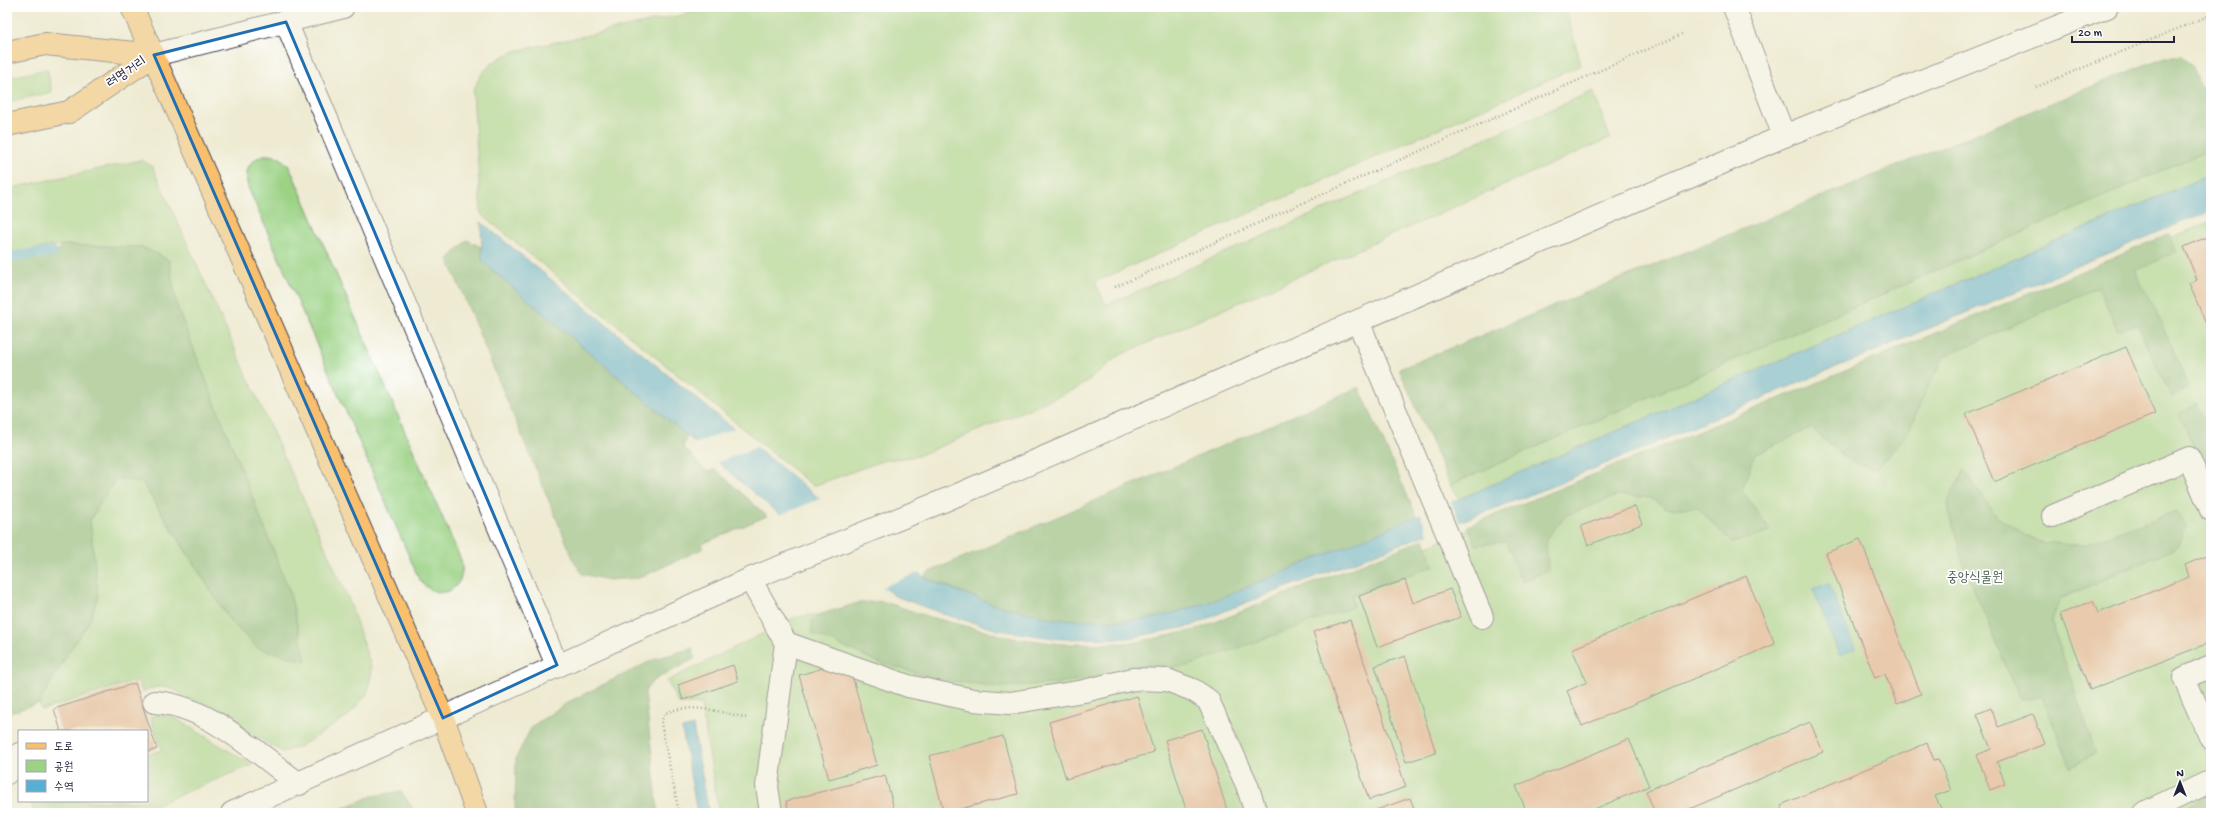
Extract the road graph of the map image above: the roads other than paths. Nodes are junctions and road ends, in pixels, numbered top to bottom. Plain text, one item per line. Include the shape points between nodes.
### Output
1 (132, 7) edge
2 (343, 7) edge
3 (1734, 7) edge
4 (2107, 7) edge
5 (286, 22) junction
6 (7, 52) edge
7 (154, 55) junction
8 (7, 125) edge
9 (1784, 136) junction
10 (1358, 321) junction
11 (2211, 510) edge
12 (2053, 516) dead end
13 (753, 578) junction
14 (1482, 617) dead end
15 (786, 643) junction
16 (557, 665) junction
17 (2211, 666) edge
18 (154, 702) dead end
19 (443, 718) junction
20 (2211, 739) edge
21 (18, 755) edge
22 (7, 773) edge
23 (2211, 781) edge
24 (299, 784) junction
25 (232, 813) edge
26 (477, 813) edge
27 (771, 813) edge
28 (1256, 813) edge
29 (2144, 813) edge

1 - 7 main road
2 - 5 street
3 - 9 street
4 - 9 street
5 - 7 street
5 - 16 street
6 - 7 main road, 려명거리 via 45,44
7 - 8 main road, 려명거리 via 69,112
7 - 19 main road
9 - 10 street
10 - 13 street via 948,499
10 - 14 street
11 - 12 street via 2189,458
13 - 15 street
13 - 16 street
15 - 27 street via 767,786
15 - 28 street via 908,686 973,700 1010,703 1084,691 1133,679 1167,680 1193,690 1208,700 1247,784
16 - 19 street
17 - 20 street via 2184,678
18 - 24 street via 184,707 215,722
19 - 24 street
19 - 26 main road
21 - 22 street via 9,763
23 - 29 street
24 - 25 street

